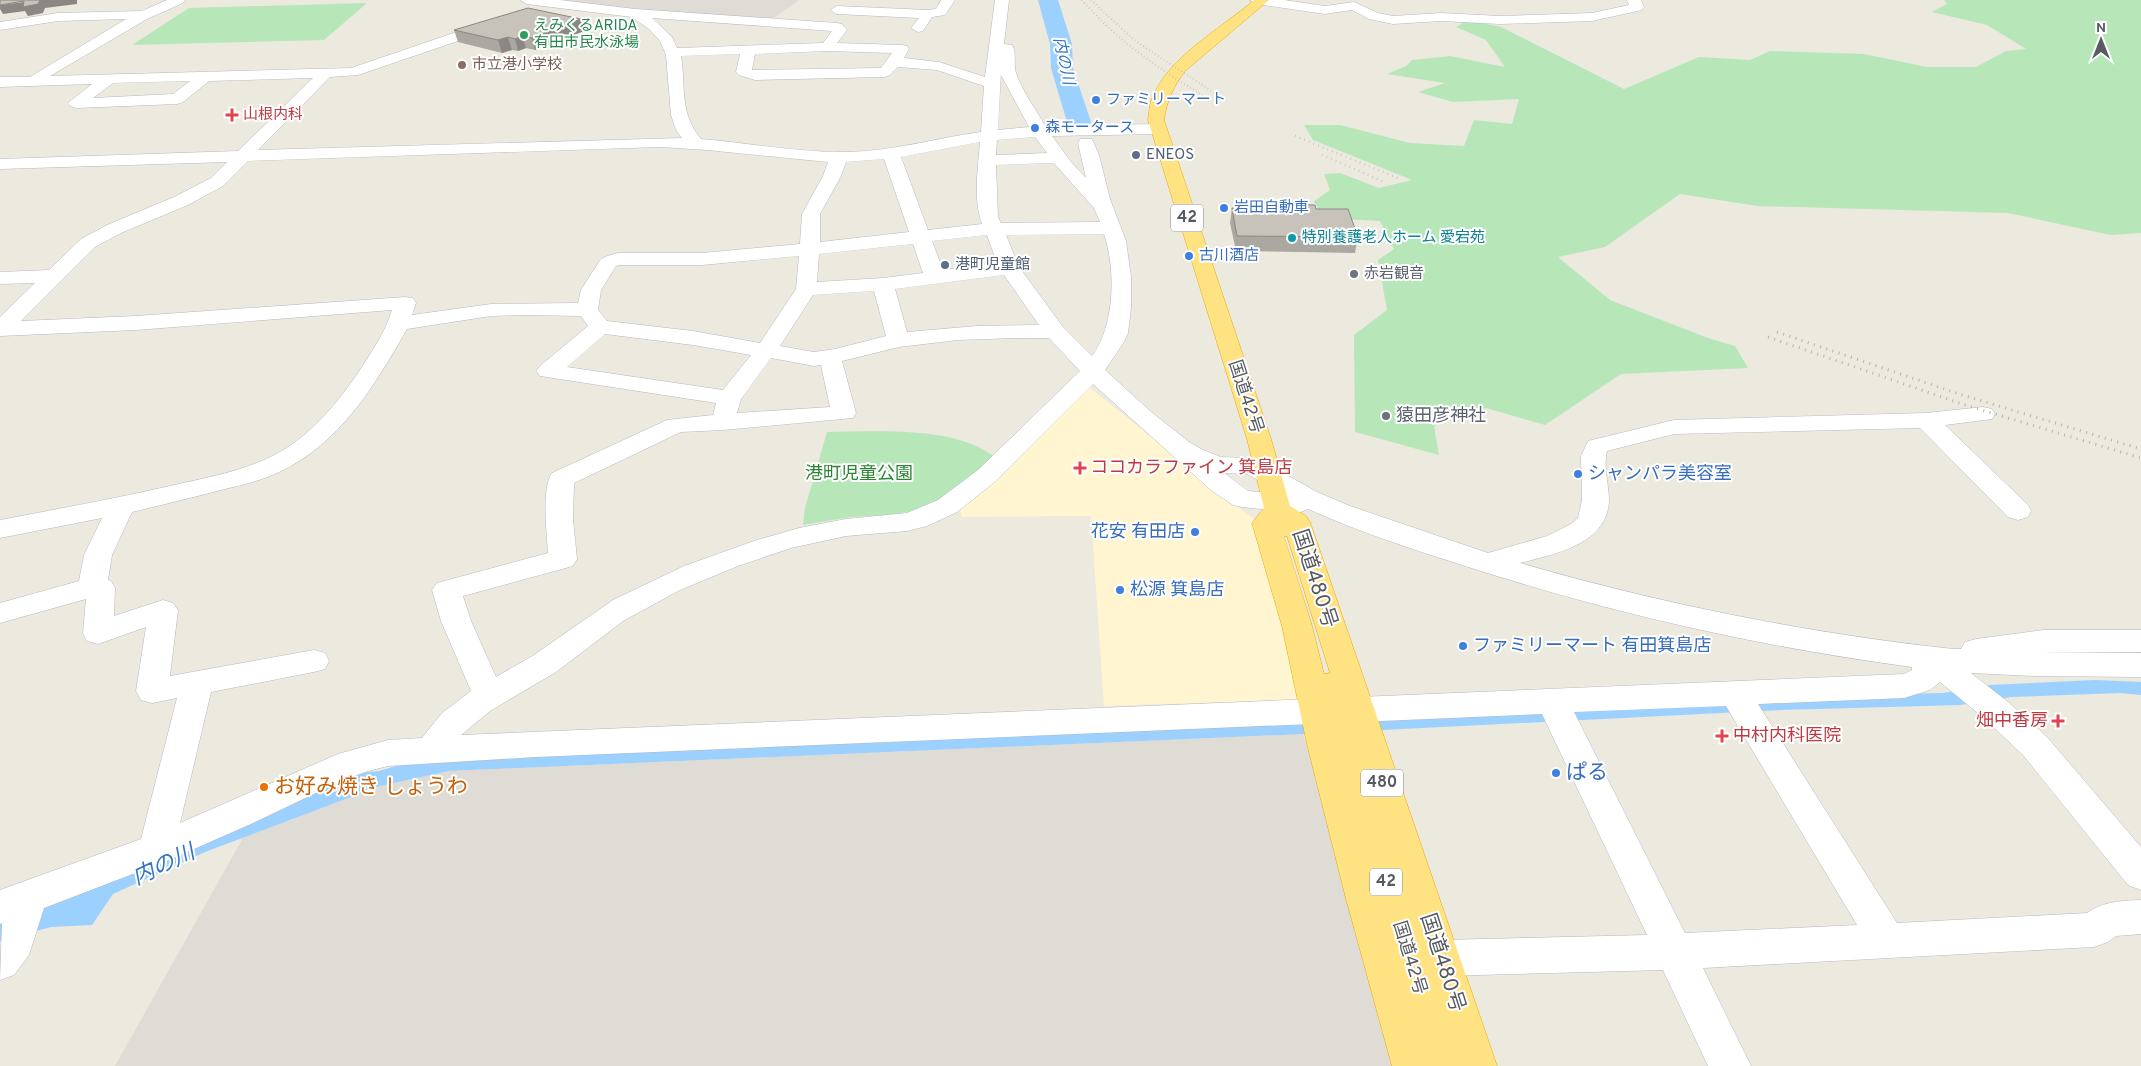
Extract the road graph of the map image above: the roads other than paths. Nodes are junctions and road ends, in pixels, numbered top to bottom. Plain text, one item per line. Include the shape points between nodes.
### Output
1 (178, 0) edge
2 (847, 0) edge
3 (948, 0) edge
4 (1002, 0) edge
5 (1260, 0) edge
6 (1374, 0) edge
7 (1634, 0) edge
8 (1354, 6) junction
9 (525, 7) edge
10 (837, 10) junction
11 (635, 12) junction
12 (928, 14) junction
13 (144, 15) junction
14 (507, 20) edge
15 (998, 23) junction
16 (803, 24) junction
17 (0, 26) edge
18 (827, 47) junction
19 (748, 50) junction
20 (674, 52) junction
21 (898, 55) junction
22 (322, 72) junction
23 (207, 75) junction
24 (110, 78) junction
25 (28, 81) junction
26 (0, 82) edge
27 (994, 83) junction
28 (0, 95) edge
29 (1158, 129) junction
30 (1042, 135) junction
31 (989, 136) junction
32 (695, 143) junction
33 (1086, 143) junction
34 (1122, 146) dead end
35 (892, 153) junction
36 (243, 156) junction
37 (839, 157) junction
38 (1059, 158) junction
39 (987, 160) junction
40 (0, 164) edge
41 (1107, 217) junction
42 (993, 229) junction
43 (921, 236) junction
44 (810, 249) junction
45 (1009, 268) junction
46 (54, 276) junction
47 (935, 277) junction
48 (0, 278) edge
49 (883, 284) junction
50 (806, 289) junction
51 (593, 318) junction
52 (399, 324) junction
53 (0, 329) edge
54 (1055, 332) junction
55 (898, 340) junction
56 (766, 350) junction
57 (828, 358) junction
58 (1092, 370) junction
59 (726, 410) junction
60 (1982, 414) dead end
61 (1926, 420) junction
62 (1273, 495) junction
63 (121, 506) junction
64 (2018, 511) dead end
65 (0, 529) edge
66 (1488, 563) junction
67 (94, 587) junction
68 (0, 613) edge
69 (2141, 641) edge
70 (1928, 658) junction
71 (314, 661) dead end
72 (2141, 665) edge
73 (197, 682) junction
74 (1735, 694) junction
75 (489, 695) junction
76 (1553, 702) junction
77 (1336, 710) junction
78 (432, 749) junction
79 (156, 849) junction
80 (2141, 874) edge
81 (17, 904) edge
82 (2141, 917) edge
83 (1888, 940) junction
84 (7, 949) edge
85 (1674, 952) junction
86 (1441, 958) junction
87 (1431, 1062) edge
88 (1476, 1066) edge
89 (1730, 1066) edge

1 - 13 street
2 - 10 street
3 - 12 street via 940,12
4 - 15 street
5 - 8 street via 1325,10
5 - 29 highway, 国道42号 / 42 via 1167,82 1156,110
6 - 8 street
7 - 8 street via 1637,7 1604,16 1508,20 1469,16 1385,19
9 - 11 street via 554,3
10 - 12 street
10 - 16 street via 826,20
11 - 16 street
11 - 20 street via 662,33
12 - 21 street
13 - 17 street via 58,17
13 - 25 street via 79,55
14 - 22 street via 353,72
15 - 27 street
15 - 30 street via 1008,34 1006,65 1009,75
16 - 18 street via 839,28
18 - 19 street
18 - 21 street
19 - 20 street
19 - 21 street via 744,72 755,75 885,72
20 - 32 street via 679,121
21 - 27 street
22 - 23 street
22 - 36 street via 323,76
23 - 24 street
23 - 24 street via 177,99 76,102
24 - 25 street
25 - 26 street
25 - 28 street
27 - 31 street
29 - 30 street
29 - 62 highway, 国道42号 / 42 via 1157,147 1212,292 1259,439
30 - 31 street
30 - 33 street
30 - 38 street
31 - 35 street
31 - 39 street
32 - 36 street
32 - 37 street
33 - 34 street
33 - 41 street
35 - 37 street
35 - 43 street
36 - 40 street
36 - 46 street via 210,188 98,237
37 - 44 street via 811,214
38 - 39 street
38 - 41 street
39 - 42 street via 987,204
41 - 42 street
41 - 58 street via 1116,240 1121,268 1120,317 1113,342
42 - 43 street
42 - 45 street
43 - 44 street
43 - 47 street
44 - 50 street
44 - 51 street via 702,259 618,259 609,262 591,290
45 - 47 street
45 - 54 street
46 - 48 street
46 - 53 street
47 - 49 street
49 - 50 street
49 - 55 street
50 - 56 street
51 - 52 street via 525,309 491,310
51 - 56 street
51 - 59 street via 548,370
52 - 53 street via 405,303 136,323
52 - 63 street via 345,408 305,446 252,475
54 - 55 street via 1003,331
54 - 58 street
55 - 57 street
56 - 57 street via 814,359
56 - 59 street
57 - 59 street via 844,413
58 - 62 street via 1236,496 1250,500
58 - 75 street via 984,478 942,510 908,522 844,527 806,534 693,574 619,610 538,668
59 - 75 street via 676,425 561,479 559,519 563,559 447,590 456,621
60 - 61 street
61 - 64 street
61 - 66 street via 1681,427 1606,442 1597,446 1592,456 1596,500 1588,525 1558,542
62 - 66 street via 1334,510
62 - 77 highway, 国道480号 / 480 via 1266,523 1297,626
63 - 65 street
63 - 67 street via 98,555
66 - 70 street via 1680,614 1804,640
67 - 68 street
67 - 73 street via 101,588 98,633 163,610 152,691
69 - 70 street via 2044,641
70 - 72 street via 2018,664
70 - 74 street via 1928,675 1919,682 1904,686
70 - 80 street via 1988,701 2035,746
71 - 73 street
73 - 79 street
74 - 76 street
74 - 83 street
75 - 78 street via 450,724
76 - 77 street
76 - 85 street
77 - 78 street
77 - 86 highway, 国道480号 / 480
77 - 87 highway, 国道42号 / 42
78 - 79 street via 388,753 346,764
79 - 81 street
81 - 84 street
82 - 83 street via 2109,919 2094,930
83 - 85 street
85 - 86 street
85 - 89 street
86 - 88 highway, 国道480号 / 480

